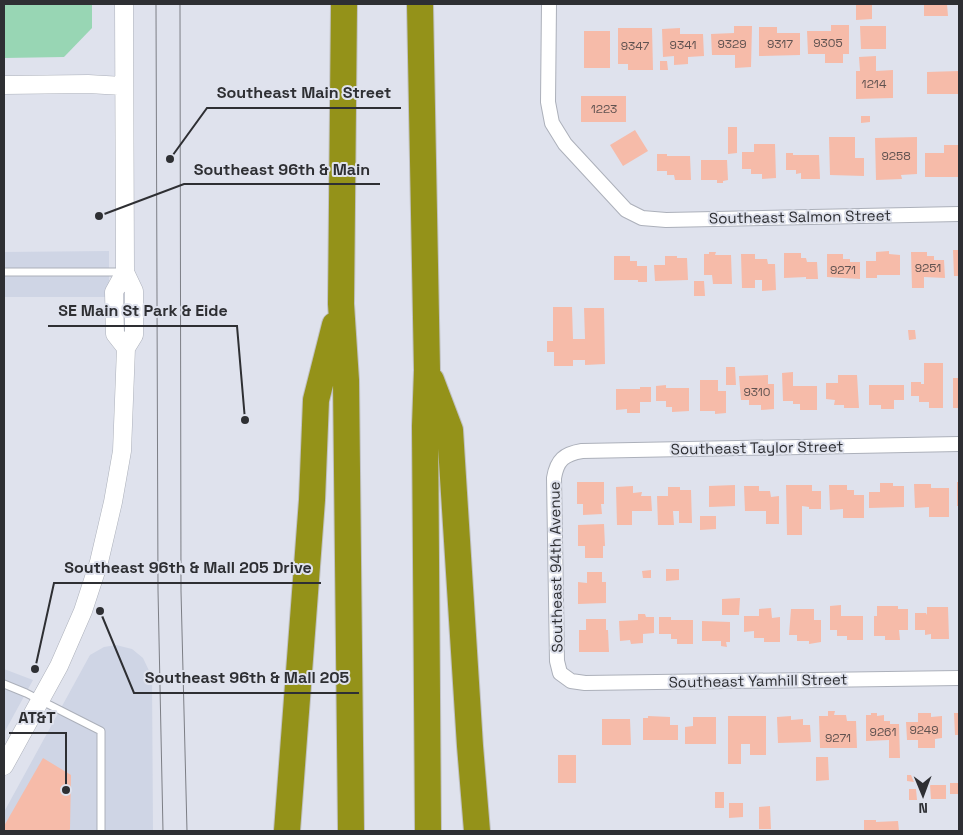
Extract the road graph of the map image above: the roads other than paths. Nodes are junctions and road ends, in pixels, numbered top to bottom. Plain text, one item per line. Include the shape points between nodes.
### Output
1 (124, 4) edge
2 (344, 4) edge
3 (420, 4) edge
4 (549, 4) edge
5 (4, 85) edge
6 (123, 86) junction
7 (959, 214) edge
8 (4, 272) edge
9 (125, 272) junction
10 (341, 304) junction
11 (427, 370) junction
12 (959, 444) edge
13 (559, 462) joint
14 (560, 673) joint
15 (959, 678) edge
16 (4, 684) edge
17 (41, 701) junction
18 (4, 766) edge
19 (101, 831) edge
20 (287, 831) edge
21 (351, 831) edge
22 (428, 831) edge
23 (477, 831) edge

1 - 6 street
2 - 10 highway
3 - 11 highway
4 - 7 street, Southeast Salmon Street via 548,102 552,123 565,144 626,210 642,218 666,220
5 - 6 street
6 - 9 street
8 - 9 lane
9 - 17 street via 114,292 115,334 126,348 122,451 113,502 99,562 83,610
10 - 20 highway via 316,400 312,500
10 - 21 highway via 346,380
11 - 22 highway
11 - 23 highway via 450,430
12 - 13 street, Southeast Taylor Street via 582,451 568,454
13 - 14 street, Southeast 94th Avenue via 554,478 557,661
14 - 15 street, Southeast Yamhill Street via 571,681 585,683
16 - 17 lane
17 - 18 street
17 - 19 lane via 101,731

